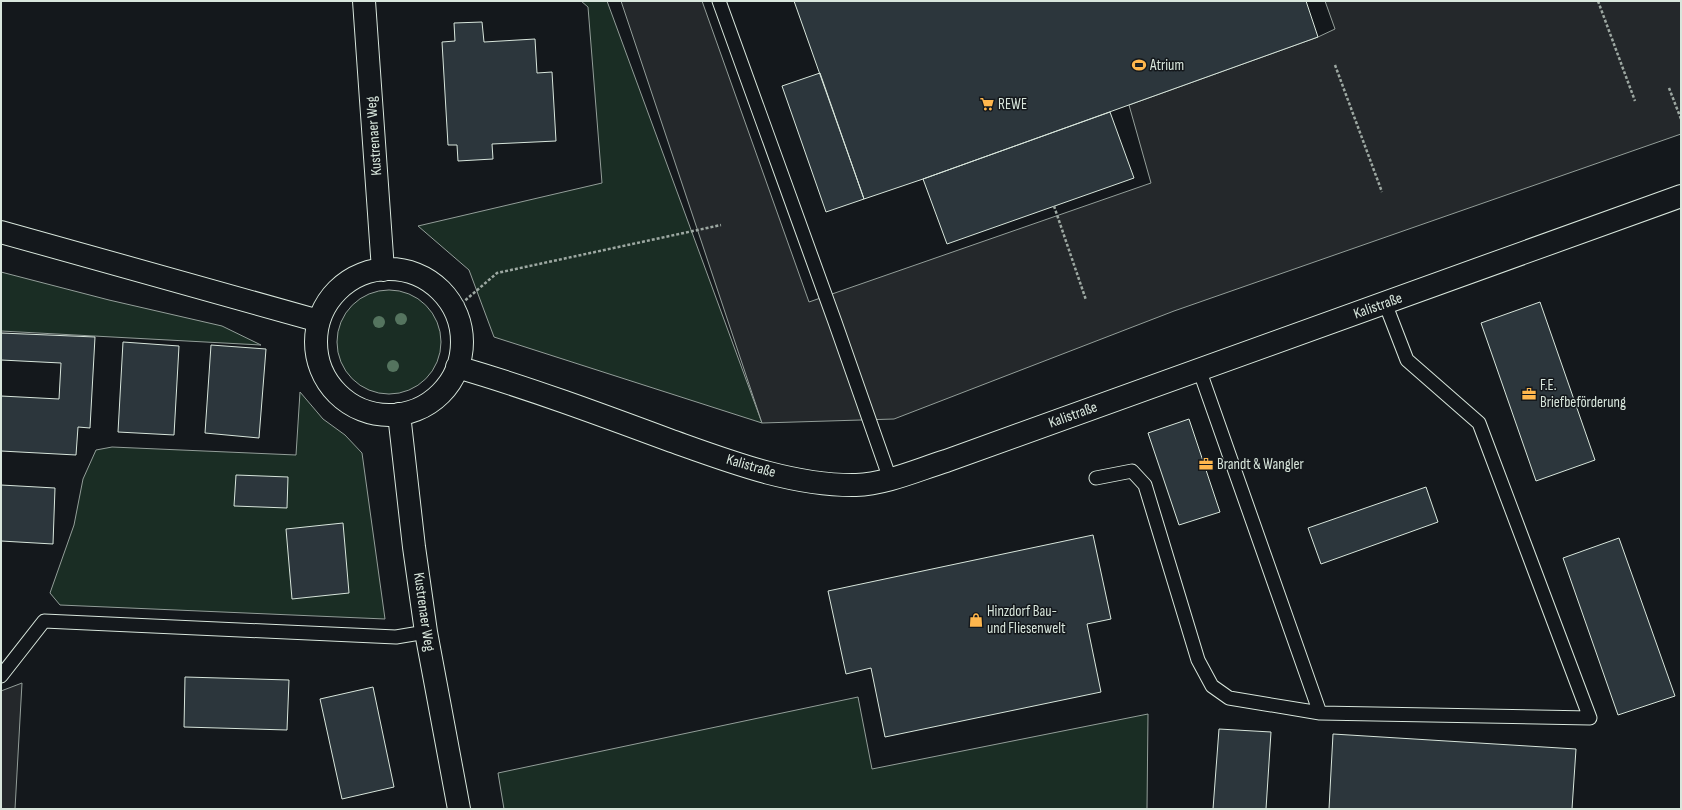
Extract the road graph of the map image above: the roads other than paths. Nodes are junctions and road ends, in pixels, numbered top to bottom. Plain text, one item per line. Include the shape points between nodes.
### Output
1 (364, 1) edge
2 (719, 1) edge
3 (1681, 196) edge
4 (1, 232) edge
5 (383, 270) junction
6 (1385, 303) junction
7 (319, 321) junction
8 (457, 367) junction
9 (1199, 369) junction
10 (399, 414) junction
11 (1096, 478) dead end
12 (890, 480) junction
13 (426, 632) junction
14 (1, 676) edge
15 (1320, 713) junction
16 (459, 809) edge

1 - 5 street, Kustrenaer Weg
2 - 12 lane via 836,322
3 - 6 street, Kalistraße
4 - 7 street
5 - 7 street via 366,273 336,291
5 - 8 street via 419,276 430,282 448,300 461,332
6 - 9 street, Kalistraße
6 - 15 lane via 1407,360 1479,424 1590,718
7 - 10 street via 316,333 317,358 326,380 334,390 352,406 363,411
8 - 10 street via 446,387 430,402 421,408
8 - 12 street, Kalistraße via 764,471 825,483 856,485
9 - 12 street, Kalistraße
9 - 15 lane
10 - 13 street, Kustrenaer Weg
11 - 15 lane via 1132,471 1145,485 1198,660 1212,686 1229,698
13 - 14 lane via 396,637 44,621
13 - 16 street, Kustrenaer Weg

